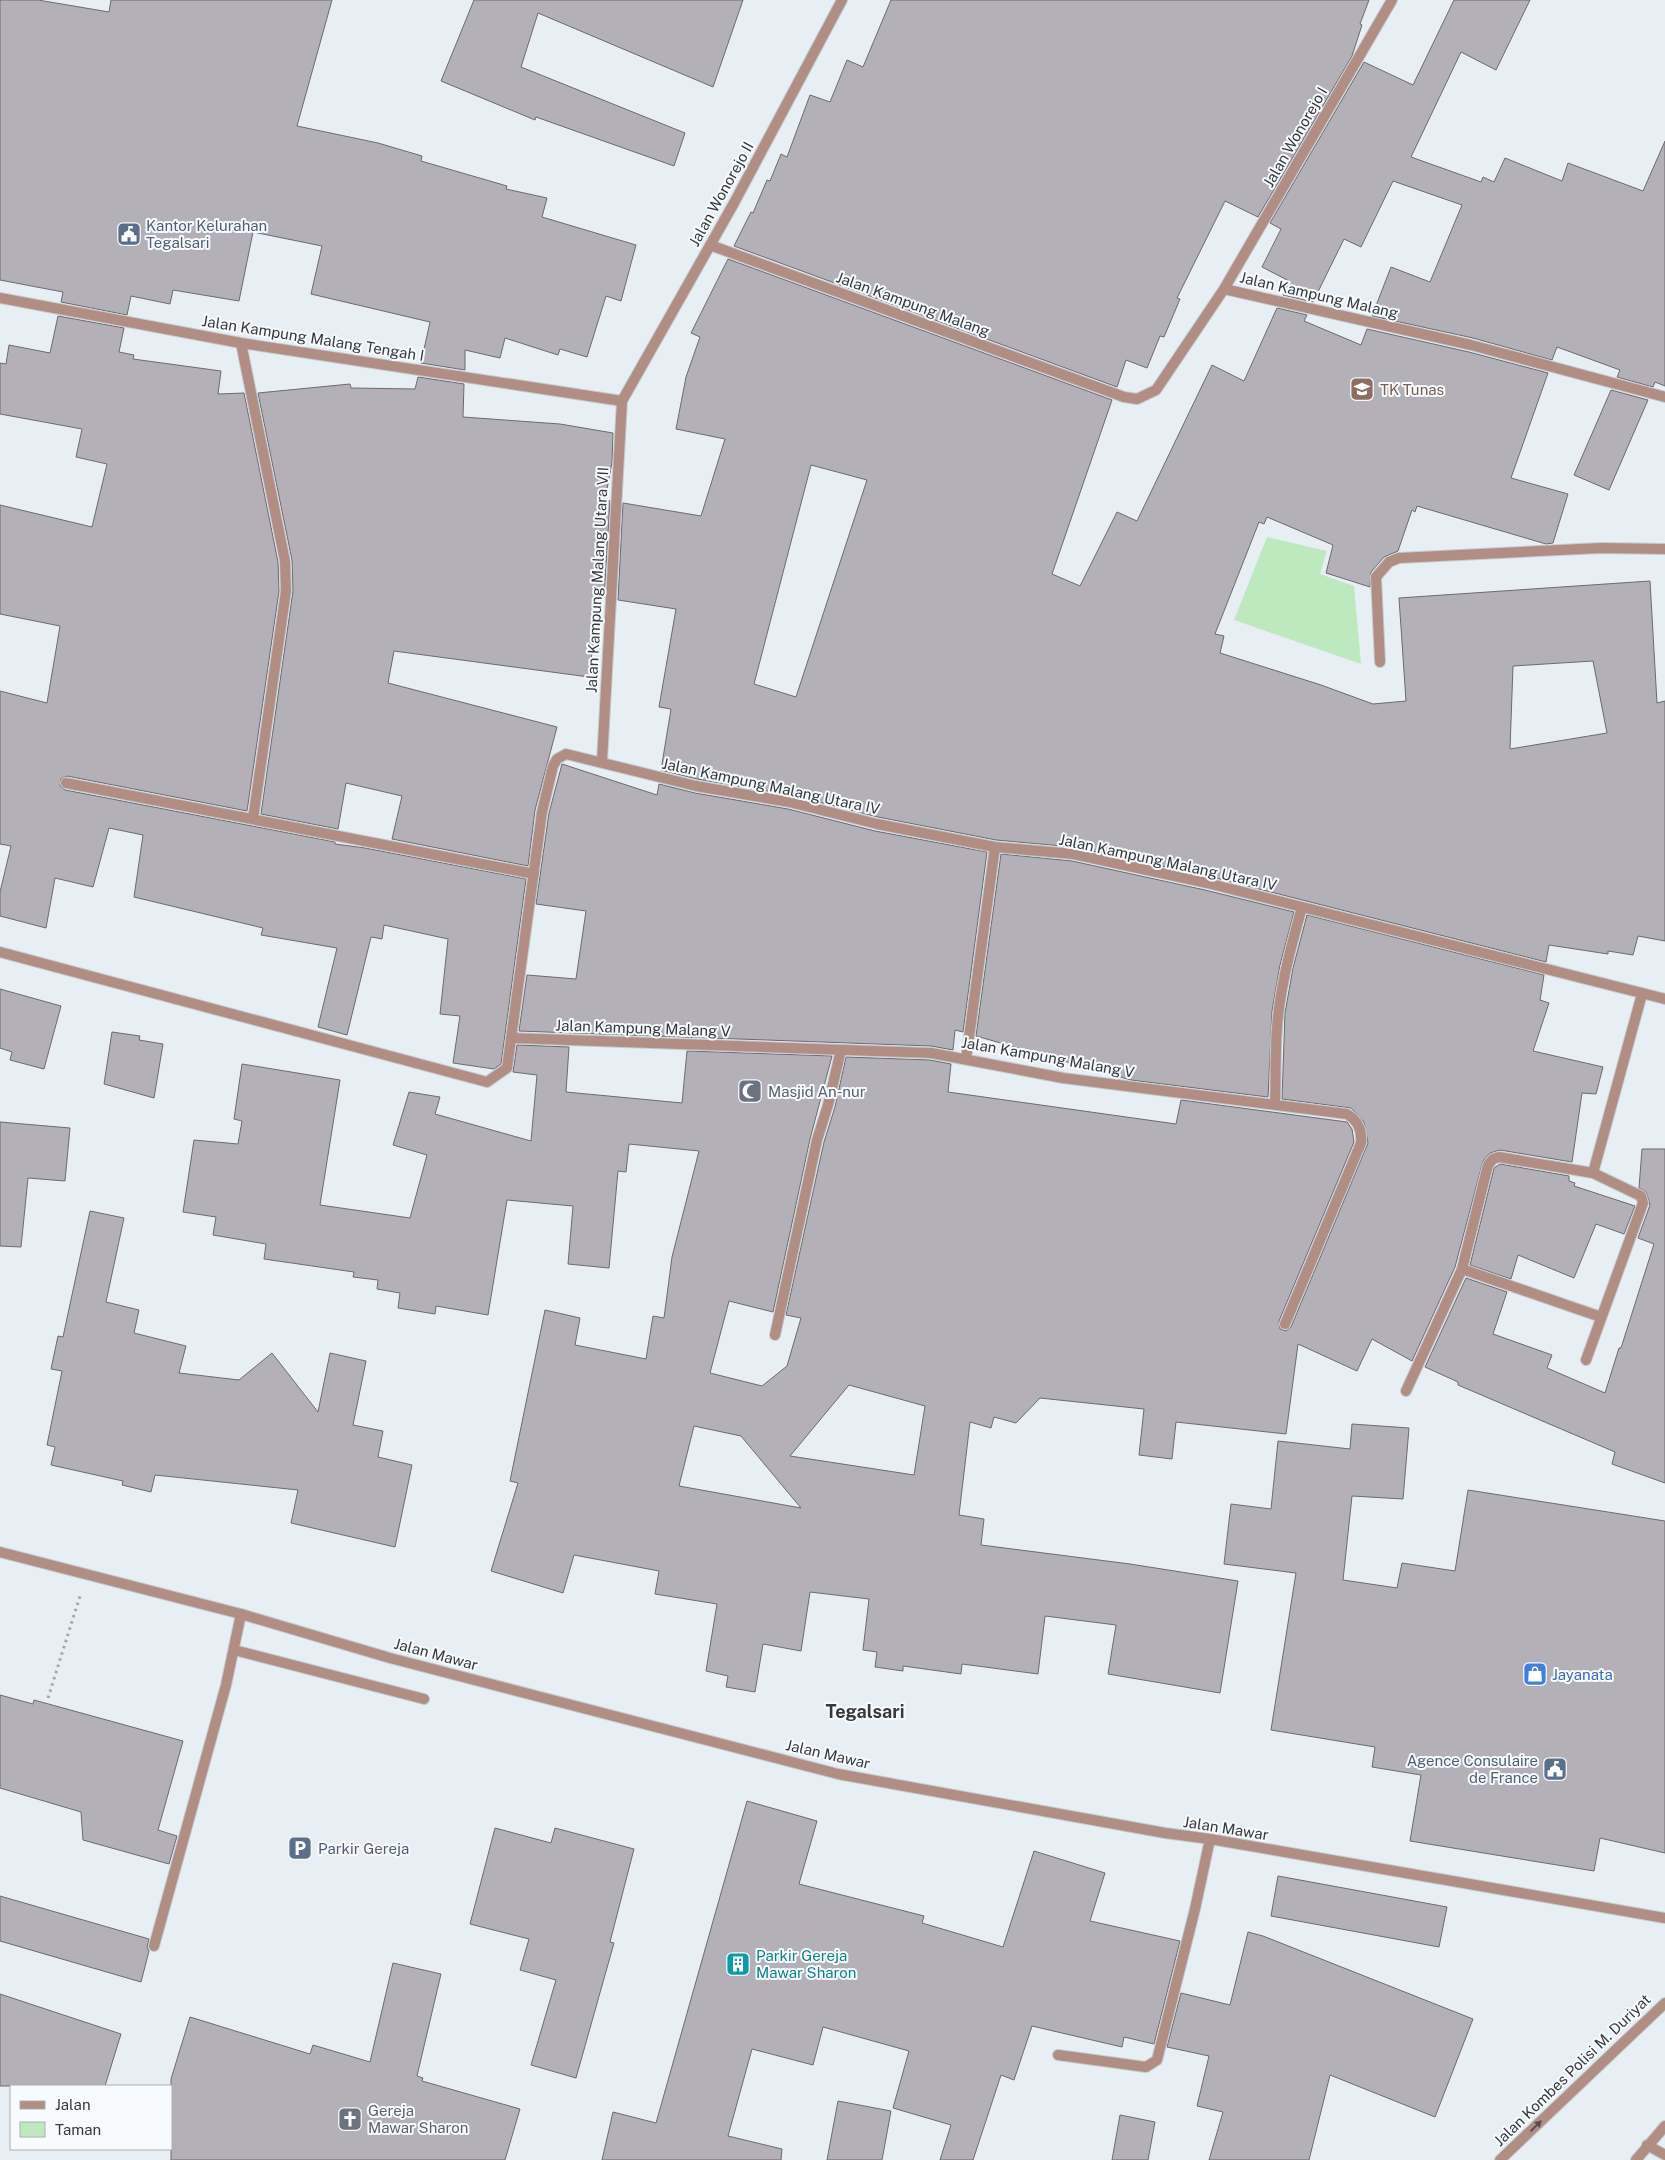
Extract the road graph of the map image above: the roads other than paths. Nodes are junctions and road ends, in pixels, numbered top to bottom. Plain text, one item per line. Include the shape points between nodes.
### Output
1 (842, 0) edge
2 (1392, 0) edge
3 (710, 245) junction
4 (1224, 289) junction
5 (0, 298) edge
6 (241, 343) junction
7 (1665, 398) edge
8 (622, 401) junction
9 (1665, 549) edge
10 (1380, 662) dead end
11 (602, 761) junction
12 (66, 783) dead end
13 (253, 819) junction
14 (995, 847) junction
15 (534, 874) junction
16 (1302, 907) junction
17 (0, 952) edge
18 (1642, 994) junction
19 (1665, 999) edge
20 (512, 1038) junction
21 (841, 1050) junction
22 (966, 1058) junction
23 (1275, 1105) junction
24 (1593, 1173) junction
25 (1462, 1269) junction
26 (1601, 1317) junction
27 (1285, 1324) dead end
28 (775, 1335) dead end
29 (1586, 1360) dead end
30 (1406, 1391) dead end
31 (0, 1552) edge
32 (241, 1614) junction
33 (234, 1650) junction
34 (424, 1698) dead end
35 (1210, 1840) junction
36 (1665, 1918) edge
37 (154, 1946) dead end
38 (1665, 2003) edge
39 (1058, 2056) dead end
40 (1665, 2126) edge
41 (1647, 2146) junction
42 (1665, 2155) edge
43 (1500, 2160) edge
44 (1636, 2160) edge

1 - 3 street, Jalan Wonorejo II
2 - 4 street, Jalan Wonorejo I
3 - 4 street, Jalan Kampung Malang via 1124,397 1137,399 1156,390
3 - 8 street, Jalan Wonorejo II
4 - 7 street, Jalan Kampung Malang via 1472,345
5 - 6 street, Jalan Kampung Malang Tengah I
6 - 8 street, Jalan Kampung Malang Tengah I
6 - 13 street via 285,561 286,591
8 - 11 street, Jalan Kampung Malang Utara VII
9 - 10 street via 1601,548 1399,558 1389,562 1376,576
11 - 14 street, Jalan Kampung Malang Utara IV via 696,786 789,802
11 - 15 street, Jalan Kampung Malang Utara IV via 566,754 557,759 542,812
12 - 13 street
13 - 15 street
14 - 16 street, Jalan Kampung Malang Utara IV via 1073,854
14 - 22 street
15 - 20 street, Jalan Kampung Malang Utara IV
16 - 18 street, Jalan Kampung Malang Utara IV
16 - 23 street via 1286,965 1277,1028
17 - 20 street, Jalan Kampung Malang Utara IV via 487,1082 506,1068
18 - 19 street, Jalan Kampung Malang Utara IV
18 - 24 street
20 - 21 street, Jalan Kampung Malang V
21 - 22 street, Jalan Kampung Malang V via 931,1053
21 - 28 street via 817,1140
22 - 23 street, Jalan Kampung Malang V via 1063,1078
23 - 27 street, Jalan Kampung Malang V via 1347,1114 1356,1120 1362,1133 1361,1143
24 - 25 street via 1499,1157 1493,1159 1488,1165
24 - 26 street via 1641,1196 1644,1203
25 - 26 street
25 - 30 street
26 - 29 street
31 - 32 street, Jalan Mawar
32 - 33 street
32 - 35 street, Jalan Mawar via 390,1658 838,1774
33 - 34 street
33 - 37 street
35 - 36 street, Jalan Mawar
35 - 39 street via 1157,2060 1146,2067
43 -> 38 street, Jalan Kombes Polisi M. Duriyat
40 - 41 street
41 - 42 street
41 - 44 street

